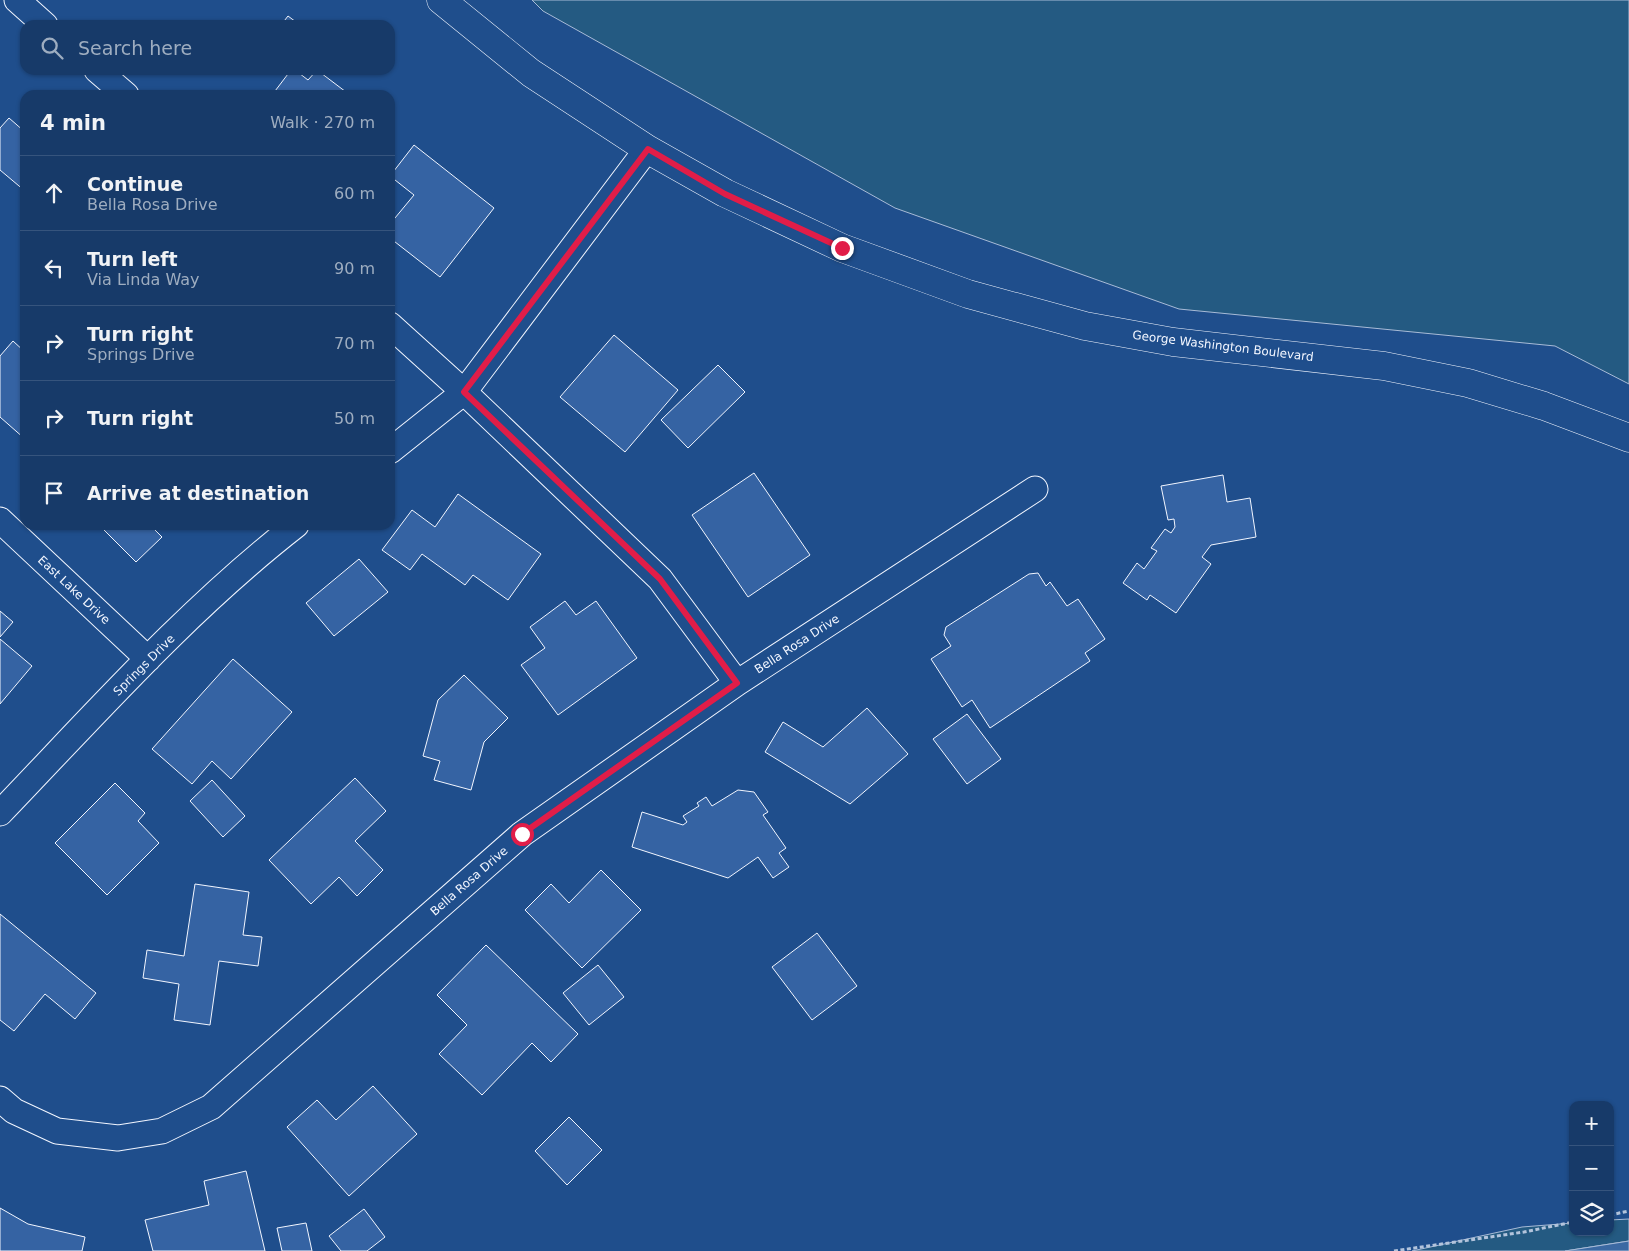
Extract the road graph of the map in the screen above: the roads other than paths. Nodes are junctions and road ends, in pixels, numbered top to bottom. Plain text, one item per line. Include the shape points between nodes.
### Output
1 (17, 0) edge
2 (441, 0) edge
3 (40, 20) edge
4 (103, 75) edge
5 (120, 90) edge
6 (648, 149) junction
7 (395, 330) edge
8 (464, 392) junction
9 (1629, 438) edge
10 (395, 447) edge
11 (1035, 489) dead end
12 (0, 520) edge
13 (290, 530) edge
14 (148, 659) junction
15 (737, 683) junction
16 (0, 813) edge
17 (0, 1100) edge

1 - 3 street
2 - 6 main road, George Washington Boulevard via 532,74
4 - 5 street
6 - 8 street
6 - 9 main road, George Washington Boulevard via 725,194 842,248 968,294 1095,328 1173,342 1384,366 1468,383 1544,406
7 - 8 street
8 - 10 street
8 - 15 street via 660,579
11 - 15 street, Bella Rosa Drive
12 - 14 street, East Lake Drive
13 - 14 street, Springs Drive via 261,552
14 - 16 street, Springs Drive
15 - 17 street, Bella Rosa Drive via 522,834 211,1107 162,1131 118,1138 57,1132 14,1111

